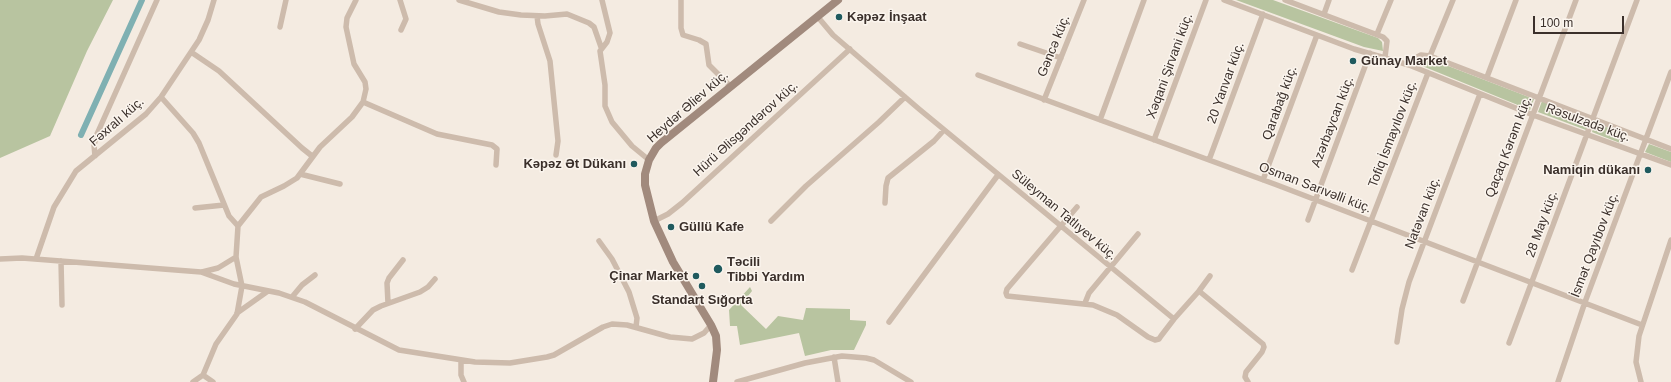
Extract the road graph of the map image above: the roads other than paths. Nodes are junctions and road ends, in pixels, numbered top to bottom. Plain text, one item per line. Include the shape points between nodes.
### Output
1 (157, 0) edge
2 (214, 0) edge
3 (286, 0) edge
4 (356, 0) edge
5 (400, 0) edge
6 (459, 0) edge
7 (602, 0) edge
8 (680, 0) edge
9 (1084, 0) edge
10 (1144, 0) edge
11 (1206, 0) edge
12 (1224, 0) edge
13 (1285, 0) edge
14 (1329, 0) edge
15 (1391, 0) edge
16 (1453, 0) edge
17 (1516, 0) edge
18 (1576, 0) edge
19 (1637, 0) edge
20 (835, 1) edge
21 (1263, 14) junction
22 (1324, 14) junction
23 (537, 16) junction
24 (817, 16) junction
25 (280, 27) dead end
26 (400, 30) dead end
27 (1377, 34) junction
28 (1317, 35) junction
29 (1020, 44) dead end
30 (601, 47) junction
31 (850, 49) junction
32 (191, 52) junction
33 (1370, 53) junction
34 (1430, 56) junction
35 (1385, 57) junction
36 (1061, 58) junction
37 (1409, 65) junction
38 (1671, 72) edge
39 (1428, 73) junction
40 (978, 75) dead end
41 (1486, 77) junction
42 (730, 86) junction
43 (1480, 94) junction
44 (161, 97) junction
45 (905, 97) junction
46 (1540, 98) junction
47 (1044, 100) junction
48 (363, 102) junction
49 (1533, 115) junction
50 (1593, 118) junction
51 (1100, 120) junction
52 (944, 130) junction
53 (1587, 134) junction
54 (1646, 139) junction
55 (1154, 140) junction
56 (1671, 149) edge
57 (1641, 154) junction
58 (95, 156) junction
59 (312, 156) junction
60 (556, 156) dead end
61 (649, 160) junction
62 (1209, 160) junction
63 (496, 165) dead end
64 (1671, 165) edge
65 (300, 174) junction
66 (998, 174) junction
67 (1263, 180) junction
68 (340, 184) dead end
69 (1316, 199) junction
70 (885, 203) dead end
71 (224, 205) junction
72 (1077, 207) dead end
73 (195, 208) dead end
74 (1308, 220) dead end
75 (1371, 220) junction
76 (654, 221) junction
77 (771, 221) dead end
78 (238, 226) junction
79 (1061, 226) junction
80 (1138, 234) dead end
81 (1423, 240) junction
82 (1671, 240) edge
83 (599, 241) dead end
84 (236, 257) junction
85 (0, 259) edge
86 (36, 259) junction
87 (403, 260) dead end
88 (61, 261) junction
89 (1478, 261) junction
90 (1110, 267) junction
91 (1352, 270) dead end
92 (201, 272) junction
93 (315, 275) dead end
94 (1210, 276) dead end
95 (435, 279) dead end
96 (1532, 282) junction
97 (242, 286) junction
98 (268, 290) junction
99 (1199, 291) junction
100 (292, 297) junction
101 (1463, 301) dead end
102 (1585, 302) junction
103 (388, 303) junction
104 (1085, 303) junction
105 (62, 305) dead end
106 (237, 314) junction
107 (1174, 319) junction
108 (889, 322) dead end
109 (711, 325) junction
110 (1642, 325) junction
111 (636, 328) junction
112 (355, 329) junction
113 (1396, 342) dead end
114 (1509, 343) dead end
115 (834, 357) junction
116 (461, 360) junction
117 (203, 375) junction
118 (193, 382) edge
119 (213, 382) edge
120 (464, 382) edge
121 (714, 382) edge
122 (737, 382) edge
123 (838, 382) edge
124 (910, 382) edge
125 (1248, 382) edge
126 (1558, 382) edge
127 (1641, 382) edge

1 - 58 street via 97,134
2 - 32 street, Fəxralı küç. via 208,20
3 - 25 street
4 - 48 street via 347,18 346,27 354,64 366,90
5 - 26 street via 406,19
6 - 23 street via 499,12
7 - 30 street via 610,33
8 - 42 street via 683,35 706,44 709,66
9 - 36 street, Gəncə küç.
10 - 51 street
11 - 55 street, Xəqani Şirvani küç.
12 - 21 street
13 - 22 street
14 - 22 street
15 - 27 street
16 - 34 street
17 - 41 street
18 - 46 street, Qaçaq Kərəm küç.
19 - 50 street, 28 May küç.
20 - 24 main road, Heydər Əliev küç.
21 - 28 street
21 - 62 street, 20 Yanvar küç.
22 - 27 street
23 - 30 street via 567,14 589,22 594,27
23 - 60 street via 550,61 558,141
24 - 31 street, Süleyman Tatlıyev küç.
24 - 42 main road, Heydər Əliev küç.
27 - 35 street via 1388,41
28 - 33 street
28 - 67 street, Qarabağ küç.
29 - 36 street
30 - 61 street via 605,106 608,114 632,146
31 - 45 street, Süleyman Tatlıyev küç.
31 - 76 street, Hürü Əlisgəndərov küç. via 682,203
32 - 44 street, Fəxralı küç.
32 - 59 street via 219,71
33 - 35 street
33 - 69 street, Azərbaycan küç.
34 - 37 street via 1420,55
34 - 41 street
35 - 37 street, Rəsulzadə küç.
36 - 47 street, Gəncə küç.
37 - 39 street, Rəsulzadə küç.
38 - 54 street, İsmət Qayıbov küç.
39 - 43 street, Rəsulzadə küç.
39 - 75 street, Tofiq İsmayılov küç.
40 - 47 street, Osman Sarıvəlli küç.
41 - 46 street
42 - 61 main road, Heydər Əliev küç. via 661,143
43 - 49 street, Rəsulzadə küç.
43 - 81 street, Natəvan küç.
44 - 58 street, Fəxralı küç. via 146,114
44 - 71 street via 199,143
45 - 52 street, Süleyman Tatlıyev küç.
45 - 77 street
46 - 49 street, Qaçaq Kərəm küç.
46 - 50 street
47 - 51 street, Osman Sarıvəlli küç.
48 - 59 street via 352,117
48 - 63 street via 437,134 492,144 497,149
49 - 53 street, Rəsulzadə küç.
49 - 89 street, Qaçaq Kərəm küç.
50 - 53 street, 28 May küç.
50 - 54 street
51 - 55 street, Osman Sarıvəlli küç.
52 - 66 street, Süleyman Tatlıyev küç.
52 - 70 street via 888,178
53 - 57 street, Rəsulzadə küç.
53 - 96 street, 28 May küç.
54 - 56 street
54 - 57 street, İsmət Qayıbov küç.
55 - 62 street, Osman Sarıvəlli küç.
57 - 64 street, Rəsulzadə küç.
57 - 102 street, İsmət Qayıbov küç.
58 - 86 street, Fəxralı küç. via 76,171 60,196
59 - 65 street
61 - 76 main road, Heydər Əliev küç. via 645,185
62 - 67 street, Osman Sarıvəlli küç.
65 - 68 street
65 - 78 street via 284,186 261,197
66 - 79 street, Süleyman Tatlıyev küç.
66 - 108 street
67 - 69 street, Osman Sarıvəlli küç.
69 - 74 street, Azərbaycan küç.
69 - 75 street, Osman Sarıvəlli küç.
71 - 73 street
71 - 78 street
72 - 79 street
75 - 81 street, Osman Sarıvəlli küç.
75 - 91 street, Tofiq İsmayılov küç.
76 - 109 main road, Heydər Əliev küç. via 673,262
78 - 84 street
79 - 90 street, Süleyman Tatlıyev küç.
79 - 104 street via 1006,293 1010,297
80 - 90 street
81 - 89 street, Osman Sarıvəlli küç.
81 - 113 street, Natəvan küç. via 1405,294
82 - 110 street
83 - 111 street via 612,259 629,292 637,318
84 - 92 street via 218,268
84 - 97 street
85 - 86 street
86 - 88 street
87 - 103 street via 387,283
88 - 92 street
88 - 105 street
89 - 96 street, Osman Sarıvəlli küç.
89 - 101 street, Qaçaq Kərəm küç.
90 - 104 street
90 - 107 street, Süleyman Tatlıyev küç.
92 - 97 street
93 - 100 street
94 - 99 street
95 - 103 street via 420,292
96 - 102 street, Osman Sarıvəlli küç.
96 - 114 street, 28 May küç.
97 - 98 street
97 - 106 street
98 - 100 street
98 - 106 street
99 - 107 street
99 - 125 street via 1263,344 1262,352 1246,372
100 - 112 street
102 - 110 street, Osman Sarıvəlli küç.
102 - 126 street, İsmət Qayıbov küç.
103 - 112 street via 373,310
104 - 107 street via 1117,315 1155,340
106 - 117 street via 216,344
109 - 111 street via 704,333 692,339 670,337
109 - 121 main road, Heydər Əliev küç. via 717,342
110 - 127 street via 1636,362
111 - 116 street via 620,324 603,327 547,357 510,363
112 - 116 street via 400,350
115 - 122 street
115 - 123 street
115 - 124 street via 874,360
116 - 120 street via 461,375
117 - 118 street
117 - 119 street

